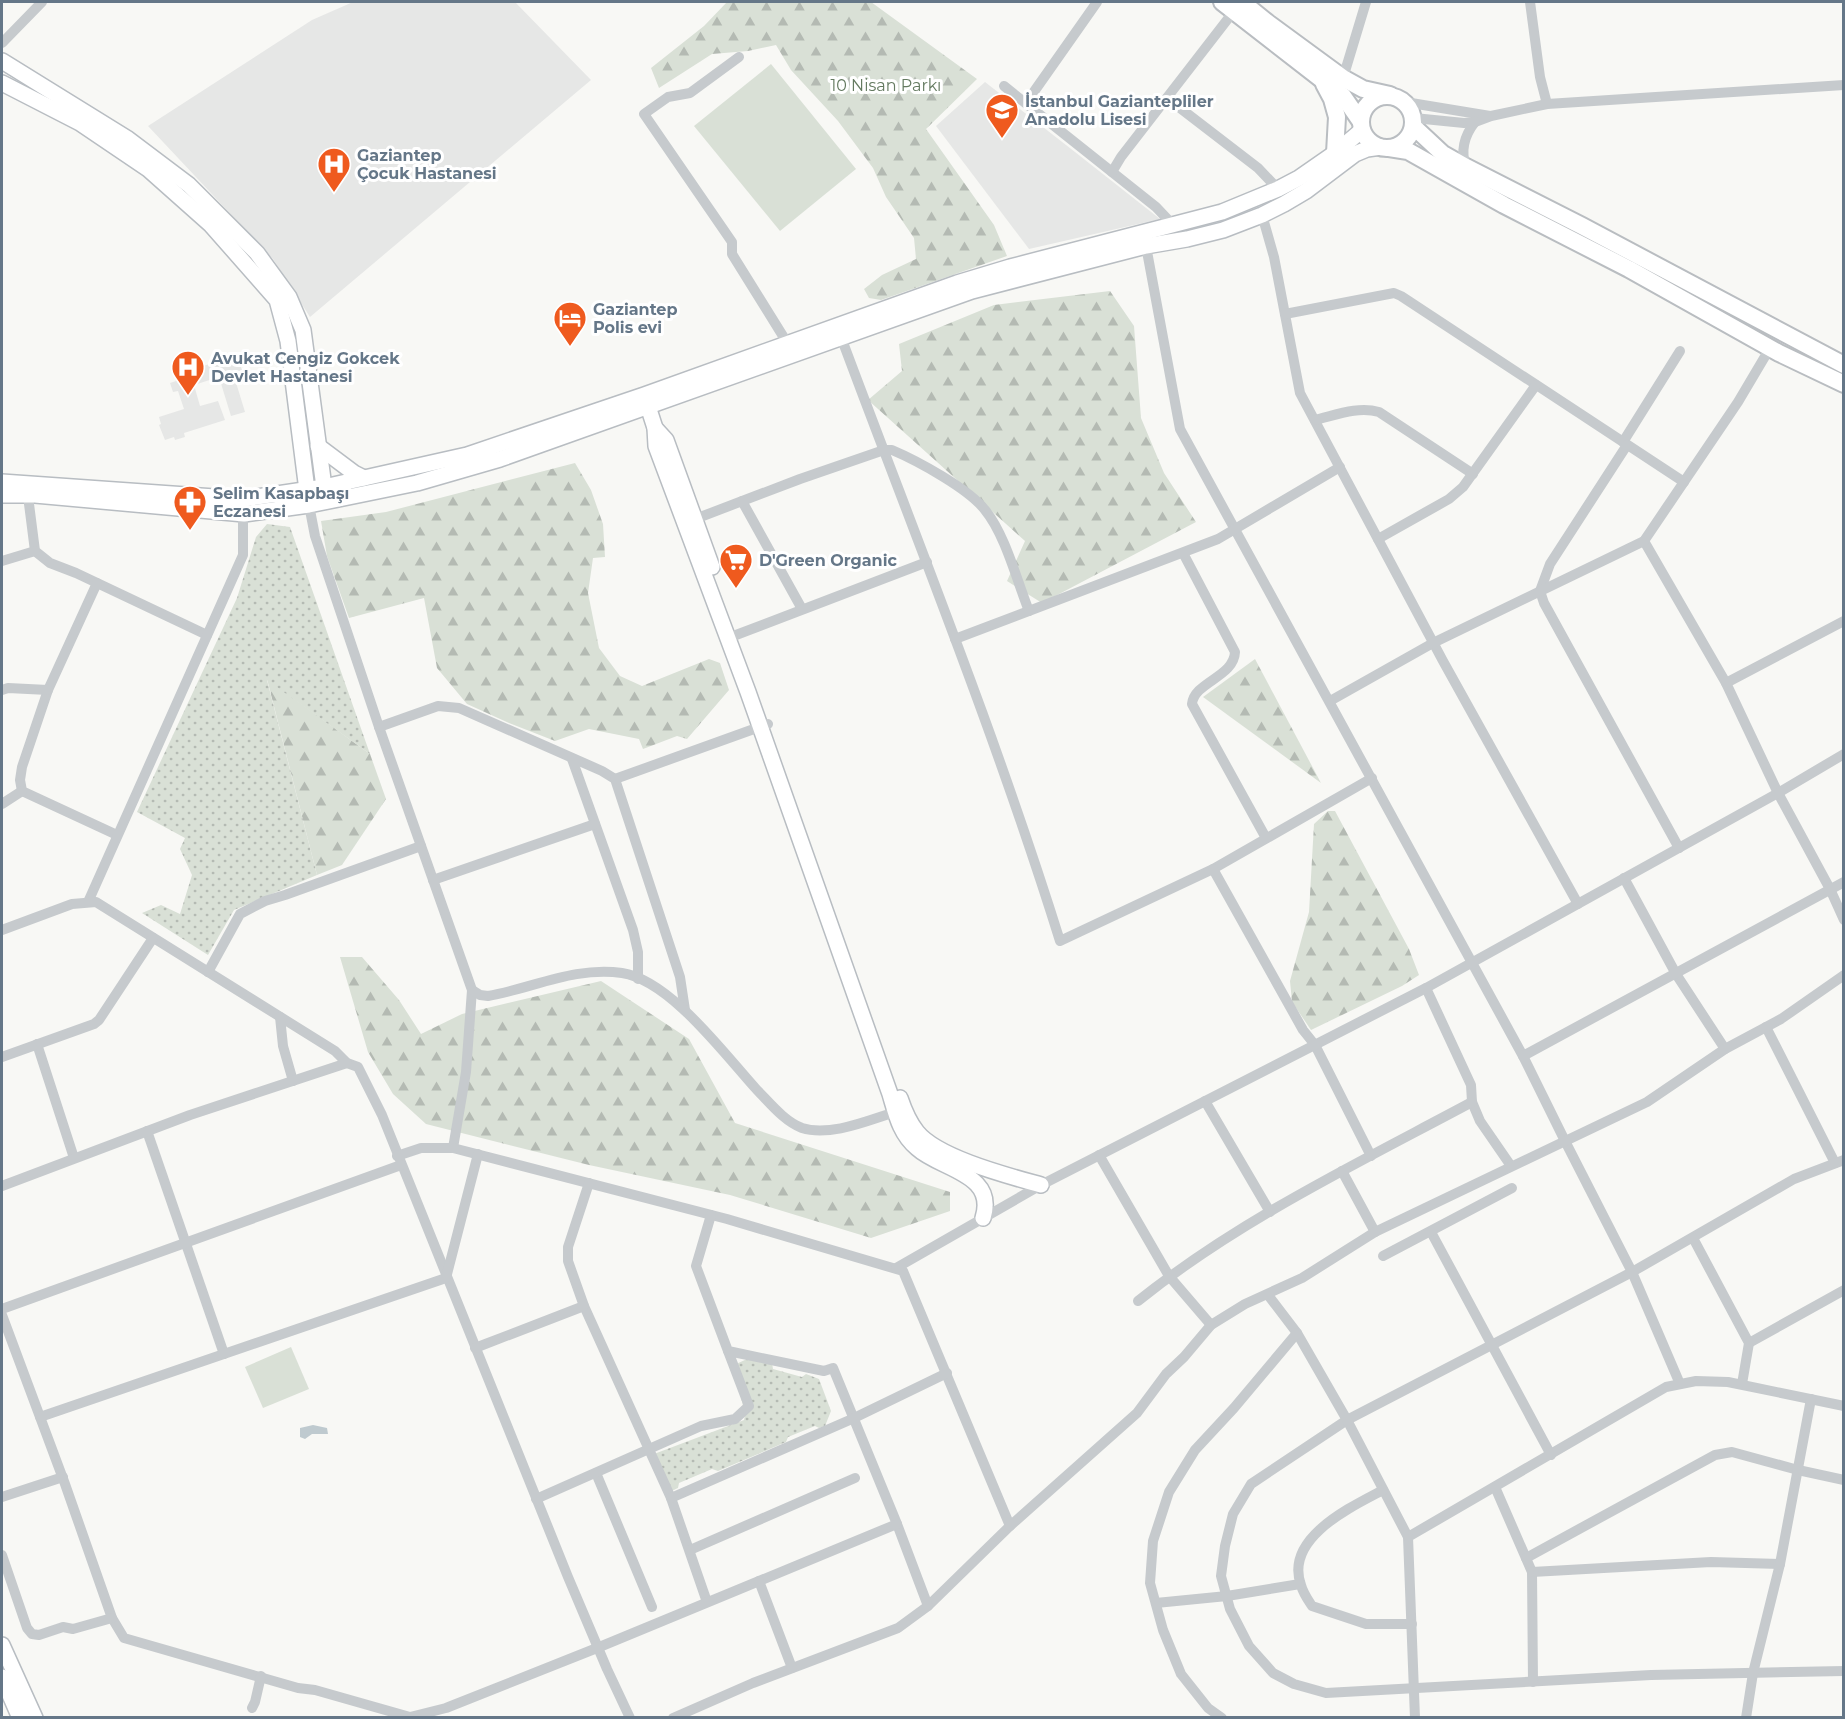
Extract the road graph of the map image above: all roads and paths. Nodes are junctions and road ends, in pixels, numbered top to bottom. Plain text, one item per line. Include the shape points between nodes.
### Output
1 (42, 2) edge
2 (1097, 2) edge
3 (1366, 2) edge
4 (1530, 2) edge
5 (1233, 5) edge
6 (2, 43) edge
7 (739, 57) dead end
8 (2, 61) edge
9 (1343, 78) junction
10 (1323, 80) junction
11 (2, 83) edge
12 (1844, 85) edge
13 (1004, 86) dead end
14 (1390, 95) junction
15 (1167, 98) junction
16 (1406, 102) junction
17 (1026, 104) junction
18 (1547, 104) junction
19 (1491, 116) junction
20 (1414, 122) junction
21 (1474, 122) junction
22 (1361, 126) junction
23 (1385, 148) junction
24 (1335, 153) junction
25 (1466, 168) junction
26 (1112, 172) junction
27 (1278, 189) junction
28 (1262, 215) junction
29 (1173, 225) junction
30 (1146, 246) junction
31 (1285, 314) junction
32 (841, 337) junction
33 (1770, 348) junction
34 (791, 349) junction
35 (1680, 351) dead end
36 (1844, 365) edge
37 (1844, 384) edge
38 (1536, 385) junction
39 (646, 401) junction
40 (1316, 420) junction
41 (655, 428) junction
42 (1625, 444) junction
43 (318, 446) junction
44 (884, 450) junction
45 (1340, 467) junction
46 (1473, 474) junction
47 (364, 478) junction
48 (2, 482) edge
49 (1684, 482) junction
50 (324, 487) junction
51 (2, 495) edge
52 (28, 496) junction
53 (308, 497) junction
54 (742, 501) junction
55 (243, 506) junction
56 (695, 519) junction
57 (1235, 528) junction
58 (1378, 539) junction
59 (1644, 541) junction
60 (35, 551) junction
61 (1183, 553) junction
62 (2, 561) edge
63 (927, 562) junction
64 (97, 583) junction
65 (1540, 591) junction
66 (802, 609) junction
67 (1029, 611) junction
68 (1844, 621) edge
69 (207, 635) junction
70 (736, 635) junction
71 (955, 639) junction
72 (1433, 643) junction
73 (1726, 683) junction
74 (2, 690) edge
75 (48, 690) junction
76 (1330, 701) junction
77 (764, 725) junction
78 (379, 727) junction
79 (1844, 754) edge
80 (572, 759) junction
81 (1372, 778) junction
82 (615, 779) junction
83 (22, 791) junction
84 (1778, 793) junction
85 (2, 804) edge
86 (595, 824) junction
87 (117, 835) junction
88 (1266, 838) junction
89 (421, 846) junction
90 (1679, 848) junction
91 (1213, 869) junction
92 (1624, 879) junction
93 (433, 880) junction
94 (1844, 882) edge
95 (1830, 889) junction
96 (88, 902) junction
97 (1578, 904) junction
98 (1844, 920) edge
99 (2, 930) edge
100 (153, 938) junction
101 (1473, 961) junction
102 (208, 972) junction
103 (1676, 974) junction
104 (1844, 975) edge
105 (638, 978) junction
106 (1426, 988) junction
107 (472, 990) junction
108 (685, 1010) junction
109 (280, 1017) junction
110 (1766, 1027) junction
111 (37, 1044) junction
112 (1315, 1045) junction
113 (1725, 1049) junction
114 (1523, 1056) junction
115 (2, 1057) edge
116 (347, 1063) junction
117 (293, 1081) junction
118 (1205, 1101) junction
119 (1472, 1102) junction
120 (895, 1112) junction
121 (147, 1131) junction
122 (1564, 1141) junction
123 (453, 1148) junction
124 (478, 1154) junction
125 (1099, 1155) junction
126 (1371, 1156) junction
127 (74, 1158) junction
128 (399, 1160) junction
129 (1839, 1162) edge
130 (1511, 1166) junction
131 (1342, 1171) junction
132 (589, 1183) junction
133 (1041, 1185) junction
134 (2, 1186) edge
135 (1512, 1188) dead end
136 (1270, 1212) junction
137 (711, 1215) junction
138 (983, 1218) junction
139 (1375, 1232) junction
140 (1431, 1232) junction
141 (1693, 1238) junction
142 (186, 1243) junction
143 (1383, 1256) dead end
144 (896, 1268) junction
145 (1632, 1272) junction
146 (1169, 1276) junction
147 (446, 1278) junction
148 (1844, 1290) edge
149 (1268, 1295) junction
150 (1138, 1301) dead end
151 (584, 1305) junction
152 (2, 1309) edge
153 (2, 1315) edge
154 (1211, 1325) junction
155 (1297, 1333) junction
156 (1749, 1343) junction
157 (1493, 1345) junction
158 (475, 1348) junction
159 (728, 1352) junction
160 (224, 1354) junction
161 (947, 1373) junction
162 (1680, 1384) junction
163 (1742, 1384) junction
164 (1811, 1399) junction
165 (1844, 1406) edge
166 (40, 1417) junction
167 (852, 1419) junction
168 (1347, 1420) junction
169 (648, 1448) junction
170 (1551, 1455) junction
171 (1798, 1470) junction
172 (596, 1473) junction
173 (63, 1477) junction
174 (855, 1478) dead end
175 (1844, 1480) edge
176 (1495, 1487) junction
177 (1383, 1490) junction
178 (2, 1497) edge
179 (671, 1498) junction
180 (536, 1499) junction
181 (897, 1524) junction
182 (1010, 1526) junction
183 (1408, 1537) junction
184 (690, 1550) junction
185 (2, 1555) edge
186 (1527, 1558) junction
187 (1780, 1564) junction
188 (1532, 1572) junction
189 (759, 1581) junction
190 (1300, 1584) junction
191 (1227, 1596) junction
192 (707, 1602) junction
193 (1156, 1603) junction
194 (928, 1606) junction
195 (652, 1607) dead end
196 (112, 1618) junction
197 (1412, 1624) junction
198 (2, 1645) edge
199 (597, 1648) junction
200 (792, 1668) junction
201 (1844, 1671) edge
202 (1753, 1673) junction
203 (261, 1676) junction
204 (2, 1677) edge
205 (1533, 1682) junction
206 (1414, 1689) junction
207 (252, 1708) dead end
208 (20, 1718) edge
209 (35, 1718) edge
210 (630, 1718) edge
211 (673, 1718) edge
212 (1222, 1718) edge
213 (1414, 1718) edge
214 (1746, 1718) edge

1 - 6 street
2 - 17 street
3 - 9 street
4 - 18 street
5 - 9 main road via 1268,23
5 - 10 main road
5 - 15 street
7 - 34 street via 690,93 668,97 644,114 732,242 732,254
8 - 43 street via 128,139 189,185 256,253 289,297 303,330
9 - 14 main road via 1363,89
10 - 22 main road via 1343,96
10 - 24 main road via 1337,117
11 - 53 street via 80,123 148,169 211,225 277,300 288,341
12 - 18 street
13 - 17 street
14 - 16 main road
14 - 22 main road via 1366,105
15 - 26 street
15 - 27 street via 1258,168
16 - 19 street
16 - 20 main road
17 - 26 street
18 - 19 street
19 - 21 street
20 - 21 street
20 - 23 main road via 1405,141
20 - 25 main road via 1443,154
21 - 25 street via 1463,144
22 - 23 main road via 1366,138
22 - 24 street
23 - 28 street via 1355,154 1306,191
23 - 33 main road via 1408,151
24 - 27 street
25 - 36 main road
26 - 29 street
27 - 29 street via 1222,212
28 - 30 street via 1204,236
28 - 31 street
29 - 34 street via 980,275
30 - 32 street via 972,291
30 - 57 street via 1180,429
31 - 38 street via 1394,293
31 - 40 street via 1300,393
32 - 34 street
32 - 44 street
33 - 37 main road
33 - 49 street
34 - 39 street
35 - 42 street
38 - 42 street
38 - 46 street
39 - 41 street
39 - 47 street via 467,455
39 - 53 street via 459,472 417,483
40 - 45 street
40 - 46 street via 1353,410 1379,412
41 - 56 street via 666,440
41 - 77 street via 656,446
42 - 49 street
42 - 65 street via 1550,564
43 - 47 street
43 - 50 street
44 - 54 street
44 - 63 street
44 - 67 street via 896,452 980,503 997,529
45 - 57 street
45 - 58 street
46 - 58 street via 1449,499
47 - 50 street
48 - 55 street
49 - 59 street
50 - 53 street
51 - 52 street
52 - 55 street
52 - 60 street
53 - 55 street
53 - 78 street via 315,536
54 - 56 street
54 - 66 street
55 - 69 street via 243,555
56 - 70 street
57 - 61 street
57 - 76 street
58 - 72 street
59 - 65 street
59 - 73 street
60 - 62 street
60 - 64 street via 50,563
61 - 67 street
61 - 88 street via 1235,652 1231,665 1195,695 1192,704
63 - 66 street
63 - 71 street
64 - 69 street
64 - 75 street
65 - 72 street
65 - 90 street
66 - 70 street
67 - 71 street
68 - 73 street
69 - 87 street
70 - 77 street
71 - 91 street via 1060,940
72 - 76 street
72 - 97 street
73 - 84 street
74 - 75 street
75 - 83 street via 22,767
76 - 81 street
77 - 82 street
77 - 120 street
77 - 133 street via 905,1112 918,1133 937,1148 998,1173
78 - 80 street via 438,706 459,708
78 - 89 street
79 - 84 street
80 - 82 street
80 - 86 street
81 - 88 street
81 - 101 street
82 - 108 street via 680,977
83 - 85 street
83 - 87 street
84 - 90 street
84 - 95 street
86 - 93 street
86 - 105 street via 633,930
87 - 96 street
88 - 91 street
89 - 93 street
89 - 102 street via 265,901 240,914
90 - 92 street
91 - 112 street
92 - 97 street
92 - 103 street
93 - 107 street
94 - 95 street
95 - 98 street
95 - 103 street
96 - 99 street via 72,904
96 - 100 street via 96,902
97 - 101 street
100 - 102 street
100 - 111 street via 99,1020
101 - 106 street
101 - 114 street
102 - 109 street
103 - 113 street
103 - 114 street
104 - 110 street
105 - 107 street via 592,971 488,996
105 - 108 street
106 - 112 street
106 - 119 street via 1471,1085
107 - 123 street via 466,1072
108 - 120 street via 779,1112 803,1128 827,1130
109 - 116 street via 335,1051
109 - 117 street
110 - 113 street
110 - 129 street
111 - 115 street
111 - 127 street
112 - 118 street
112 - 126 street
113 - 122 street via 1647,1102
114 - 122 street
116 - 117 street
116 - 128 street via 358,1067
117 - 121 street
118 - 125 street
118 - 136 street
119 - 126 street
119 - 130 street via 1480,1121
120 - 138 street via 900,1128 916,1148 971,1177 984,1196
121 - 127 street
121 - 142 street
122 - 130 street
122 - 145 street
123 - 124 street
123 - 128 street via 421,1148
124 - 132 street
124 - 147 street
125 - 133 street
125 - 146 street
126 - 131 street
127 - 134 street
128 - 142 street
128 - 147 street
129 - 141 street via 1794,1179
130 - 139 street
131 - 136 street
131 - 139 street
132 - 137 street
132 - 151 street via 568,1247 573,1280
133 - 138 street
135 - 140 street
136 - 146 street
137 - 144 street
137 - 159 street via 696,1266
138 - 144 street
139 - 149 street
140 - 143 street
140 - 157 street
141 - 145 street
141 - 156 street
142 - 152 street
142 - 160 street
144 - 161 street via 903,1270
145 - 157 street
145 - 162 street
146 - 150 street
146 - 154 street
147 - 158 street
147 - 160 street
148 - 156 street
149 - 154 street
149 - 155 street
151 - 158 street
151 - 169 street
153 - 166 street
154 - 182 street via 1137,1413
155 - 168 street
155 - 193 street via 1195,1450 1168,1491 1153,1541 1150,1583
156 - 163 street
157 - 168 street
157 - 170 street
158 - 180 street
159 - 167 street via 824,1371 833,1368
159 - 169 street via 750,1406 735,1419 701,1426
160 - 166 street
161 - 167 street
161 - 182 street
162 - 163 street
162 - 170 street via 1666,1387
163 - 164 street
164 - 165 street
164 - 171 street
166 - 173 street
167 - 179 street
167 - 181 street
168 - 177 street
168 - 191 street via 1251,1484 1233,1514 1225,1546 1221,1576
169 - 172 street
169 - 179 street
170 - 176 street
171 - 175 street
171 - 186 street via 1732,1452 1714,1455
171 - 187 street
172 - 180 street
172 - 195 street
173 - 178 street
173 - 196 street
174 - 184 street
176 - 183 street
176 - 186 street
177 - 183 street
177 - 190 street via 1339,1513 1312,1537 1300,1562
179 - 184 street
180 - 199 street
181 - 189 street
181 - 194 street
182 - 194 street
183 - 197 street
184 - 192 street
185 - 196 street via 32,1634 63,1627 74,1629
186 - 188 street
187 - 188 street via 1711,1562
187 - 202 street
188 - 205 street
189 - 192 street
189 - 200 street
190 - 191 street
190 - 197 street via 1312,1606 1333,1615 1366,1624
191 - 193 street
191 - 206 street via 1249,1646 1273,1673 1294,1684 1326,1693
192 - 199 street
193 - 212 street via 1181,1674 1208,1708
194 - 200 street via 898,1628
196 - 203 street via 124,1638
197 - 206 street
198 - 209 street
199 - 203 street via 446,1708 410,1717
199 - 210 street
200 - 211 street
201 - 202 street
202 - 205 street
202 - 214 street
203 - 207 street
204 - 208 street
205 - 206 street
206 - 213 street

